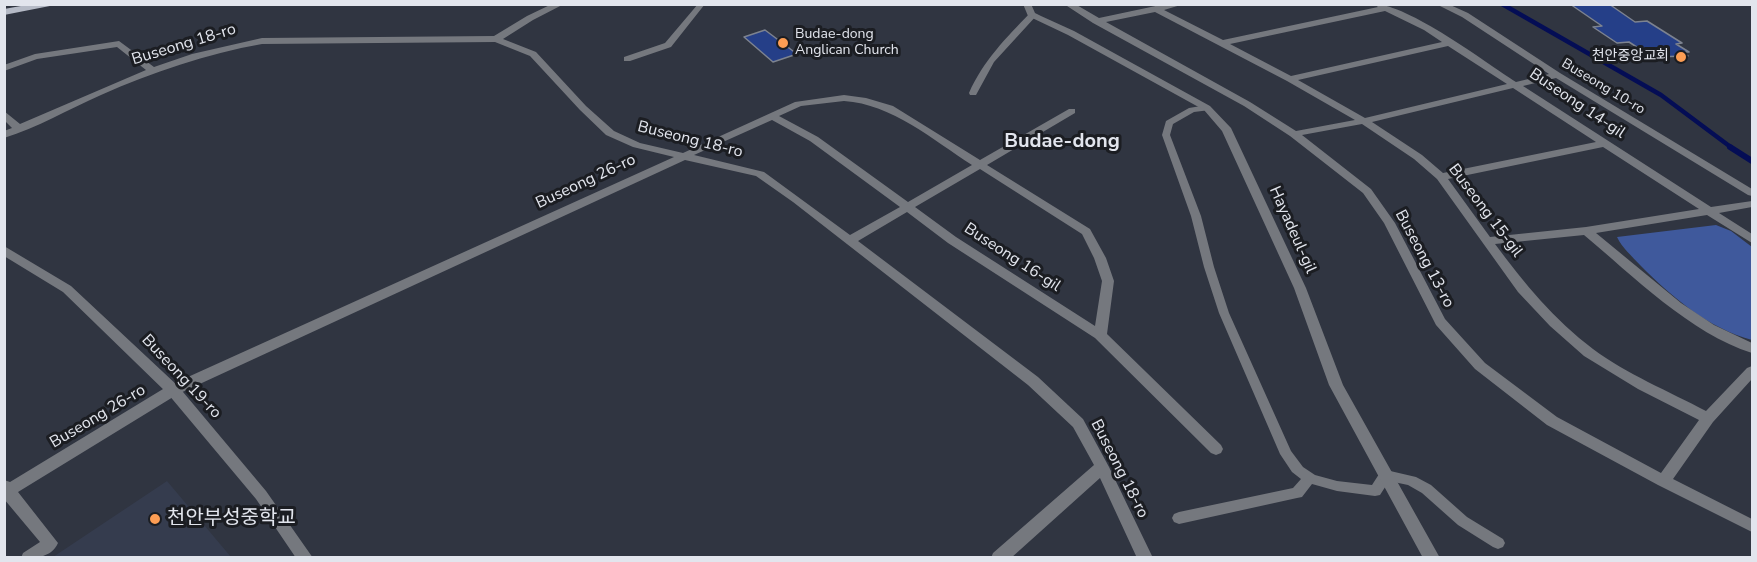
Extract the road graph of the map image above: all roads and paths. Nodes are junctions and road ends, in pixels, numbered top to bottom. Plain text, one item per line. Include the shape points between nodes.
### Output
1 (12, 4) edge
2 (55, 4) edge
3 (560, 4) edge
4 (702, 4) edge
5 (1068, 4) edge
6 (1180, 4) edge
7 (1440, 4) edge
8 (4, 6) edge
9 (1382, 6) edge
10 (1156, 9) junction
11 (1030, 10) edge
12 (4, 12) edge
13 (1096, 21) junction
14 (496, 39) junction
15 (1222, 43) junction
16 (1448, 43) junction
17 (627, 59) dead end
18 (4, 68) edge
19 (151, 69) junction
20 (1557, 75) junction
21 (1290, 78) junction
22 (1517, 86) junction
23 (973, 93) dead end
24 (1207, 108) junction
25 (1072, 111) dead end
26 (4, 114) edge
27 (772, 116) junction
28 (1364, 121) junction
29 (19, 129) junction
30 (1294, 134) junction
31 (4, 135) edge
32 (1603, 144) junction
33 (685, 155) junction
34 (979, 165) junction
35 (1441, 177) junction
36 (1752, 193) edge
37 (1752, 204) edge
38 (908, 207) junction
39 (1708, 212) junction
40 (1586, 231) junction
41 (1752, 239) edge
42 (849, 241) junction
43 (1488, 241) junction
44 (4, 250) edge
45 (1100, 335) junction
46 (1752, 348) edge
47 (1752, 371) edge
48 (173, 390) junction
49 (1708, 418) junction
50 (1216, 448) dead end
51 (1102, 467) junction
52 (1386, 475) junction
53 (1310, 477) junction
54 (1663, 481) junction
55 (6, 490) edge
56 (1179, 518) dead end
57 (1752, 526) edge
58 (1498, 543) dead end
59 (29, 558) edge
60 (305, 558) edge
61 (999, 558) edge
62 (1145, 558) edge
63 (1432, 558) edge

1 - 8 main road
2 - 12 main road
3 - 14 street
4 - 17 lane via 668,45
5 - 13 street, Buseong 13-ro
6 - 10 street
7 - 20 street, Buseong 10-ro via 1465,15
9 - 15 street
9 - 16 street, Buseong 14-gil
10 - 13 street
10 - 15 street, Buseong 15-gil
11 - 23 lane via 997,51
11 - 24 street, Hayadeul-gil
13 - 30 street, Buseong 13-ro
14 - 19 street, Buseong 18-ro via 262,41
14 - 33 street, Buseong 18-ro via 533,54 610,133 636,146
15 - 21 street, Buseong 15-gil
16 - 21 street
16 - 22 street, Buseong 14-gil
18 - 19 street via 36,57 119,44
19 - 29 street, Buseong 18-ro
20 - 22 street
20 - 36 street, Buseong 10-ro
21 - 28 street, Buseong 15-gil
22 - 28 street
22 - 32 street, Buseong 14-gil
24 - 52 street, Hayadeul-gil via 1227,130 1300,288 1336,385
24 - 53 lane via 1192,110 1169,123 1166,135 1196,216 1224,313 1286,454 1300,472
25 - 34 street
26 - 29 street
27 - 33 street, Buseong 26-ro
27 - 34 street, Buseong 26-ro via 798,104 826,99 868,99 890,108
27 - 38 street, Buseong 16-gil via 814,139
28 - 30 street
28 - 35 street, Buseong 15-gil
29 - 31 street, Buseong 18-ro
30 - 54 street, Buseong 13-ro via 1367,191 1389,223 1440,322 1480,366 1552,421
32 - 35 street
32 - 39 street, Buseong 14-gil
33 - 42 street, Buseong 18-ro via 760,174
33 - 48 street, Buseong 26-ro
34 - 38 street
34 - 45 street, Buseong 26-ro via 1086,232 1108,281
35 - 43 street, Buseong 15-gil
37 - 39 street
38 - 42 street
38 - 45 street, Buseong 16-gil via 952,240
39 - 40 street
39 - 41 street, Buseong 14-gil
40 - 43 street
40 - 46 street via 1677,306 1710,328
42 - 51 street, Buseong 18-ro via 1033,381 1078,423
43 - 49 street, Buseong 15-gil via 1522,290 1589,353
44 - 48 street, Buseong 19-ro via 67,289
45 - 50 street, Buseong 16-gil
47 - 49 street
48 - 55 street, Buseong 26-ro
48 - 60 street, Buseong 19-ro via 261,495
49 - 54 street
51 - 61 street
51 - 62 street, Buseong 18-ro
52 - 53 lane via 1375,491
52 - 58 lane via 1419,483 1459,518
52 - 63 street, Hayadeul-gil
53 - 56 lane via 1297,493
54 - 57 street, Buseong 13-ro
55 - 59 street via 50,543

